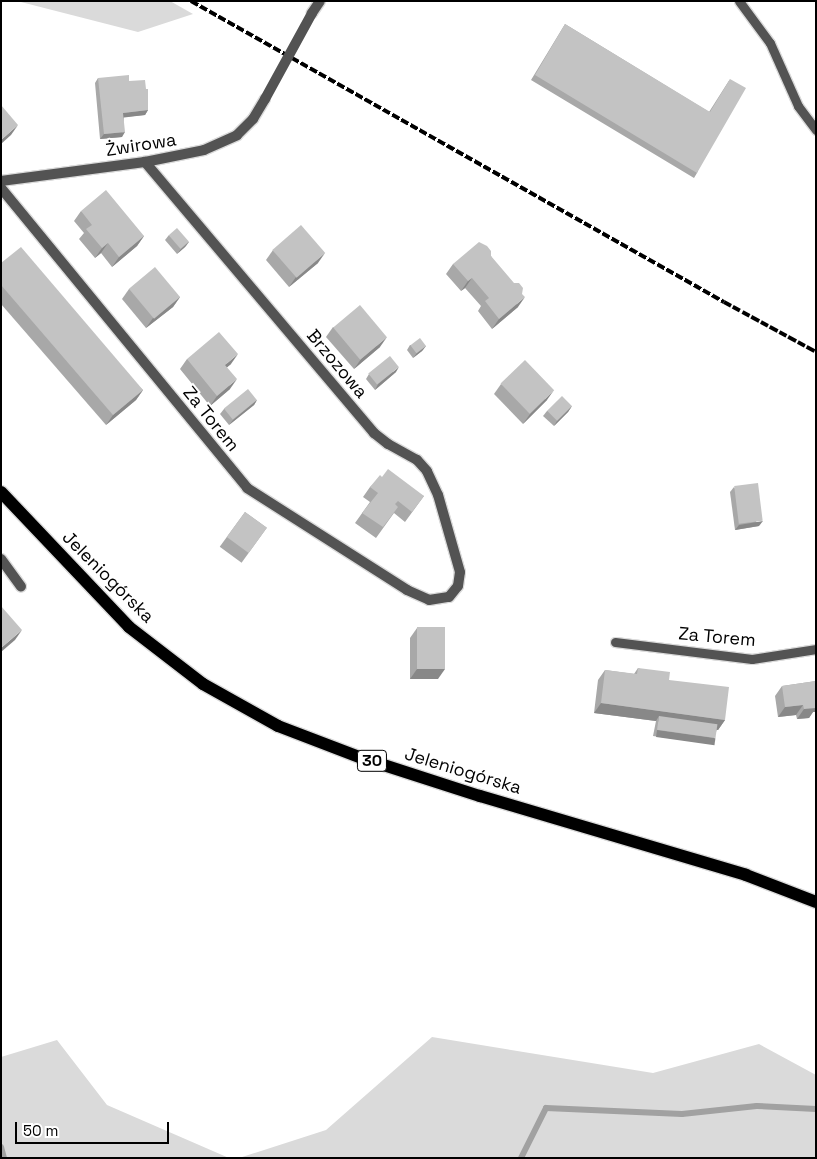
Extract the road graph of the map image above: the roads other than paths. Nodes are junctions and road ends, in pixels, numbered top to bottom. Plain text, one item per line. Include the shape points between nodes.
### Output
1 (320, 1) edge
2 (739, 1) edge
3 (816, 130) edge
4 (145, 162) junction
5 (1, 181) edge
6 (1, 188) edge
7 (1, 492) edge
8 (1, 559) edge
9 (21, 587) dead end
10 (449, 596) joint
11 (615, 642) dead end
12 (816, 649) edge
13 (816, 902) edge

1 - 4 street, Żwirowa, bridge via 246,127 228,141 204,150
2 - 3 lane via 770,43 798,106
4 - 5 street, Żwirowa
4 - 10 street, Brzozowa via 374,433 417,460 427,471 438,495 460,572 458,586
6 - 10 street, Za Torem via 247,488 407,590 429,600
7 - 13 main road, Jeleniogórska / 30 via 129,627 203,684 278,726 371,761 746,875
8 - 9 street
11 - 12 lane, Za Torem via 752,659

